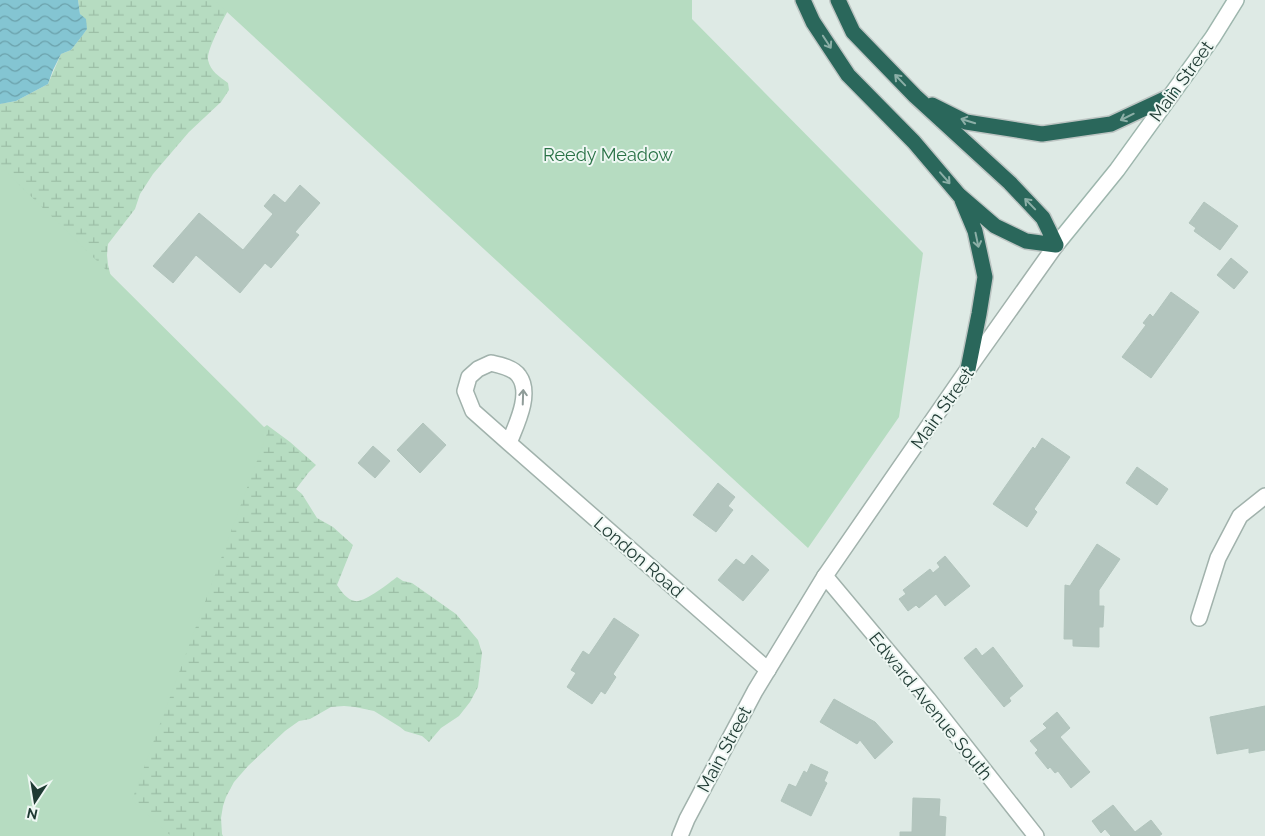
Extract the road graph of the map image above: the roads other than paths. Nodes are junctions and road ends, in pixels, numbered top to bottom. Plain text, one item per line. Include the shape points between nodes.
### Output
1 (803, 0) edge
2 (838, 0) edge
3 (1236, 0) edge
4 (915, 96) junction
5 (1171, 96) junction
6 (959, 195) junction
7 (1056, 245) junction
8 (968, 369) junction
9 (509, 443) junction
10 (1265, 496) edge
11 (825, 576) junction
12 (1199, 618) dead end
13 (768, 670) junction
14 (680, 836) edge
15 (1036, 836) edge

1 -> 6 highway via 813,22 848,75 914,142
4 -> 2 highway via 853,32
3 - 5 street, Main Street
5 -> 4 highway via 1111,124 1042,134 966,122
7 -> 4 highway via 1043,218 1010,183
5 - 7 street, Main Street
6 - 7 highway via 995,226 1026,241
6 -> 8 highway via 975,231 985,277
7 - 8 street, Main Street
8 - 11 street, Main Street
9 -> 9 street, London Road via 524,394 519,376 513,370 491,363 469,376 466,391 473,411
9 - 13 street, London Road
10 - 12 street via 1240,516 1218,558
11 - 13 street, Main Street
11 - 15 street, Edward Avenue South
13 - 14 street, Main Street

